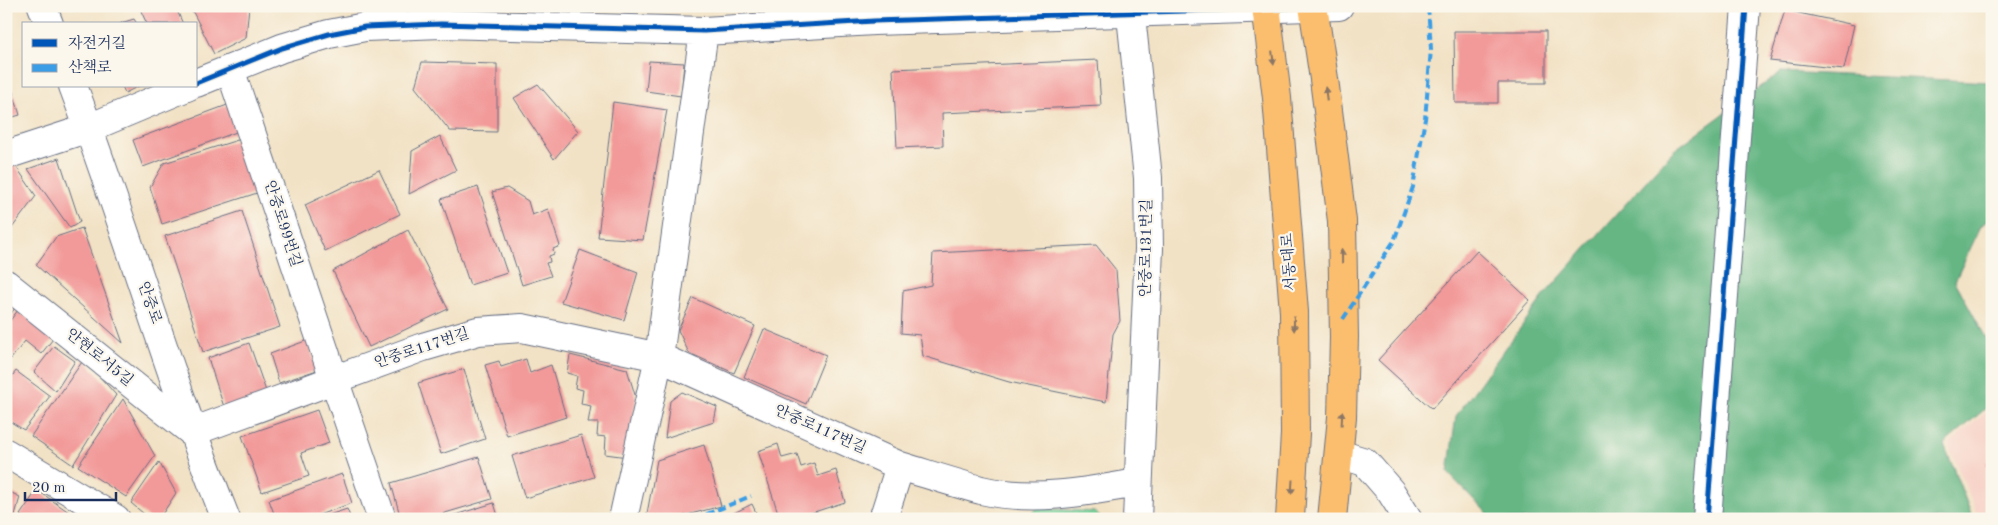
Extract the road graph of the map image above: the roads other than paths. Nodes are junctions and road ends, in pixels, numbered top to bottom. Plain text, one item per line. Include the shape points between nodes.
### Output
1 (42, 6) edge
2 (1746, 6) edge
3 (1321, 7) edge
4 (1266, 8) edge
5 (1131, 10) edge
6 (868, 14) edge
7 (440, 15) edge
8 (48, 22) edge
9 (704, 31) junction
10 (230, 69) junction
11 (198, 82) edge
12 (74, 88) edge
13 (184, 88) edge
14 (89, 128) junction
15 (6, 155) edge
16 (6, 284) edge
17 (660, 357) junction
18 (334, 379) junction
19 (192, 432) junction
20 (6, 454) edge
21 (1339, 454) junction
22 (900, 466) junction
23 (1137, 483) junction
24 (221, 516) edge
25 (116, 519) edge
26 (382, 519) edge
27 (623, 519) edge
28 (883, 519) edge
29 (1137, 519) edge
30 (1290, 519) edge
31 (1332, 519) edge
32 (1408, 519) edge
33 (1706, 519) edge

1 - 8 street
2 - 33 street
3 - 4 street
21 -> 3 main road via 1344,336 1342,221
4 - 5 street
4 -> 30 main road, 서동대로 via 1277,98 1294,312 1295,434
5 - 6 street
5 - 23 street, 안중로131번길 via 1148,178 1148,249
6 - 9 street
7 - 9 street
7 - 10 street via 329,34
9 - 17 street
10 - 11 street
10 - 18 street, 안중로99번길
12 - 14 street, 안중로
13 - 14 street
14 - 15 street
14 - 19 street, 안중로
16 - 19 street, 안현로서5길
17 - 18 street, 안중로117번길 via 522,328 478,331 423,346
17 - 22 street, 안중로117번길
17 - 27 street
18 - 19 street, 안중로117번길
18 - 26 street, 안중로99번길
19 - 24 street, 안중로
20 - 25 street
21 - 31 main road
21 - 32 street via 1365,462
22 - 23 street via 982,490 1028,495 1081,493
22 - 28 street
23 - 29 street, 안중로131번길

